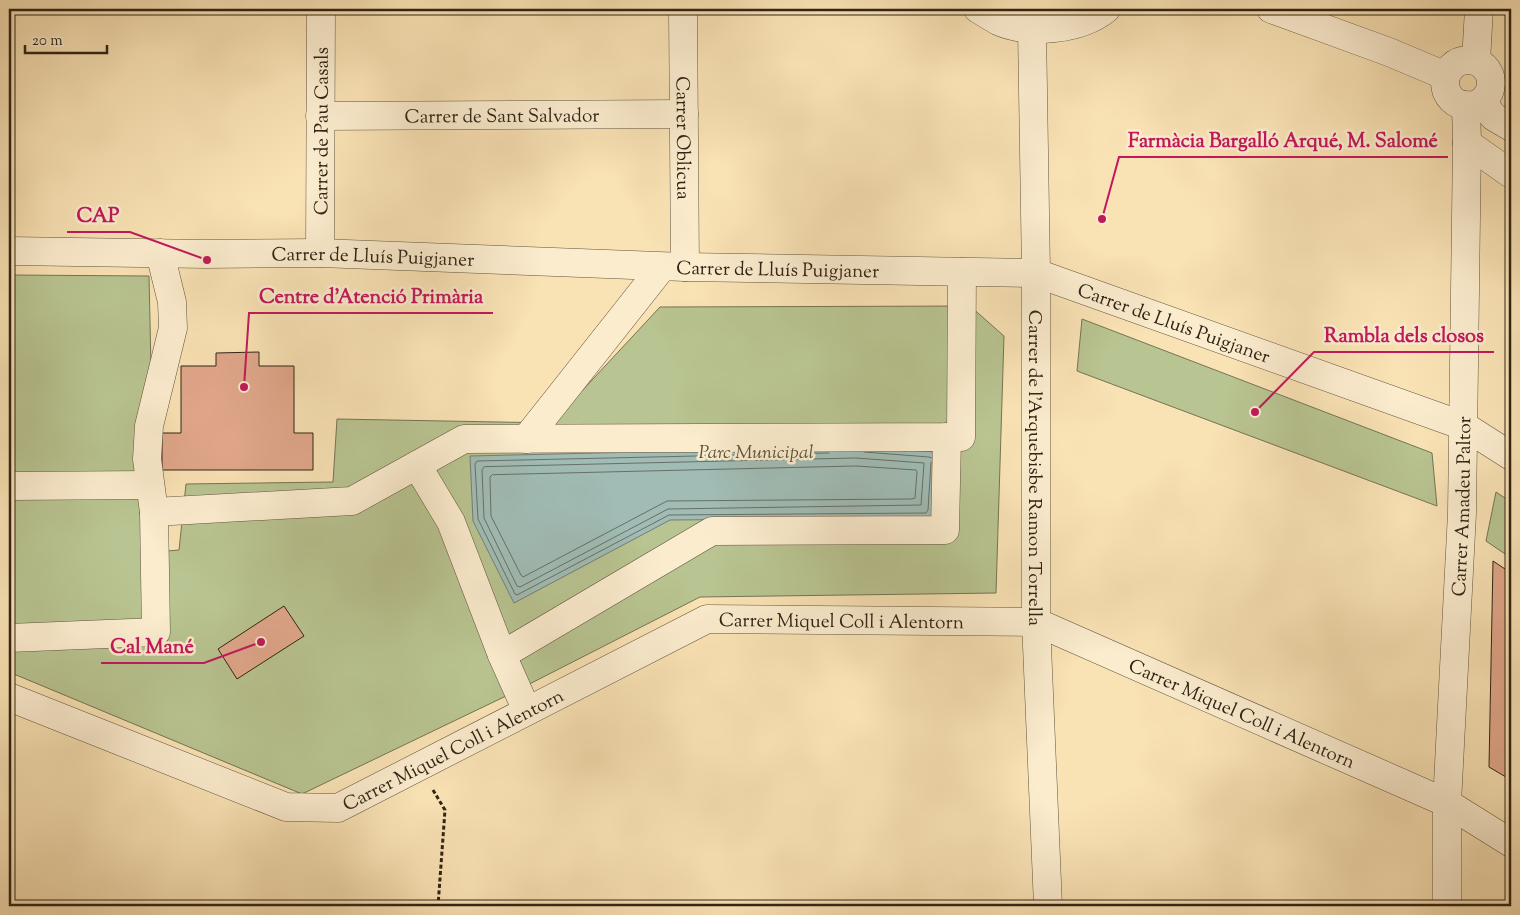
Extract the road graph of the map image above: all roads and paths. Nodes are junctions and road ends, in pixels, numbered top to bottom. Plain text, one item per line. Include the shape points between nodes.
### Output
1 (321, 9) edge
2 (683, 9) edge
3 (978, 9) edge
4 (1106, 9) edge
5 (1271, 9) edge
6 (1479, 9) edge
7 (1032, 29) junction
8 (1476, 61) junction
9 (1446, 76) junction
10 (1473, 103) junction
11 (684, 114) junction
12 (320, 116) junction
13 (1511, 128) edge
14 (1467, 144) junction
15 (1511, 174) edge
16 (9, 251) edge
17 (320, 253) junction
18 (160, 254) junction
19 (674, 267) junction
20 (962, 272) junction
21 (1036, 273) junction
22 (1464, 426) junction
23 (948, 437) junction
24 (526, 439) junction
25 (1511, 456) edge
26 (418, 465) junction
27 (150, 485) junction
28 (9, 486) edge
29 (154, 512) junction
30 (1036, 622) junction
31 (9, 638) edge
32 (502, 655) junction
33 (9, 697) edge
34 (527, 711) junction
35 (429, 783) dead end
36 (1447, 803) junction
37 (1511, 843) edge
38 (438, 906) edge
39 (1048, 906) edge
40 (1447, 906) edge

1 - 12 street, Carrer de Pau Casals
2 - 11 street, Carrer Oblicua
3 - 7 street via 1000,21
4 - 7 street via 1067,27
5 - 9 street
6 - 8 street
7 - 21 street, Carrer de l'Arquebisbe Ramon Torrella
8 - 9 street via 1459,62
8 - 10 street via 1484,66 1491,88
9 - 10 street via 1448,94 1457,102
10 - 13 street
10 - 14 street, Carrer Amadeu Paltor
11 - 12 street, Carrer de Sant Salvador
11 - 19 street, Carrer Oblicua
12 - 17 street, Carrer de Pau Casals
14 - 15 street
14 - 22 street, Carrer Amadeu Paltor
16 - 18 street, Carrer de Lluís Puigjaner
17 - 18 street, Carrer de Lluís Puigjaner
17 - 19 street, Carrer de Lluís Puigjaner
18 - 27 street via 172,302 173,328 150,426 147,459
19 - 20 street, Carrer de Lluís Puigjaner
19 - 24 street
20 - 21 street, Carrer de Lluís Puigjaner
20 - 23 street via 961,437
21 - 22 street, Carrer de Lluís Puigjaner
21 - 30 street, Carrer de l'Arquebisbe Ramon Torrella
22 - 25 street, Carrer de Lluís Puigjaner
22 - 36 street, Carrer Amadeu Paltor
23 - 24 street
23 - 32 street via 945,530 712,531
24 - 26 street via 464,439
26 - 29 street via 352,501
26 - 32 street via 451,522
27 - 28 street
27 - 29 street
29 - 31 street via 156,632
30 - 34 street, Carrer Miquel Coll i Alentorn via 707,619
30 - 36 street, Carrer Miquel Coll i Alentorn
30 - 39 street, Carrer de l'Arquebisbe Ramon Torrella
32 - 34 street
33 - 34 street, Carrer Miquel Coll i Alentorn via 286,807 338,808
35 - 38 path via 445,810
36 - 37 street, Carrer Miquel Coll i Alentorn
36 - 40 street, Carrer Amadeu Paltor

